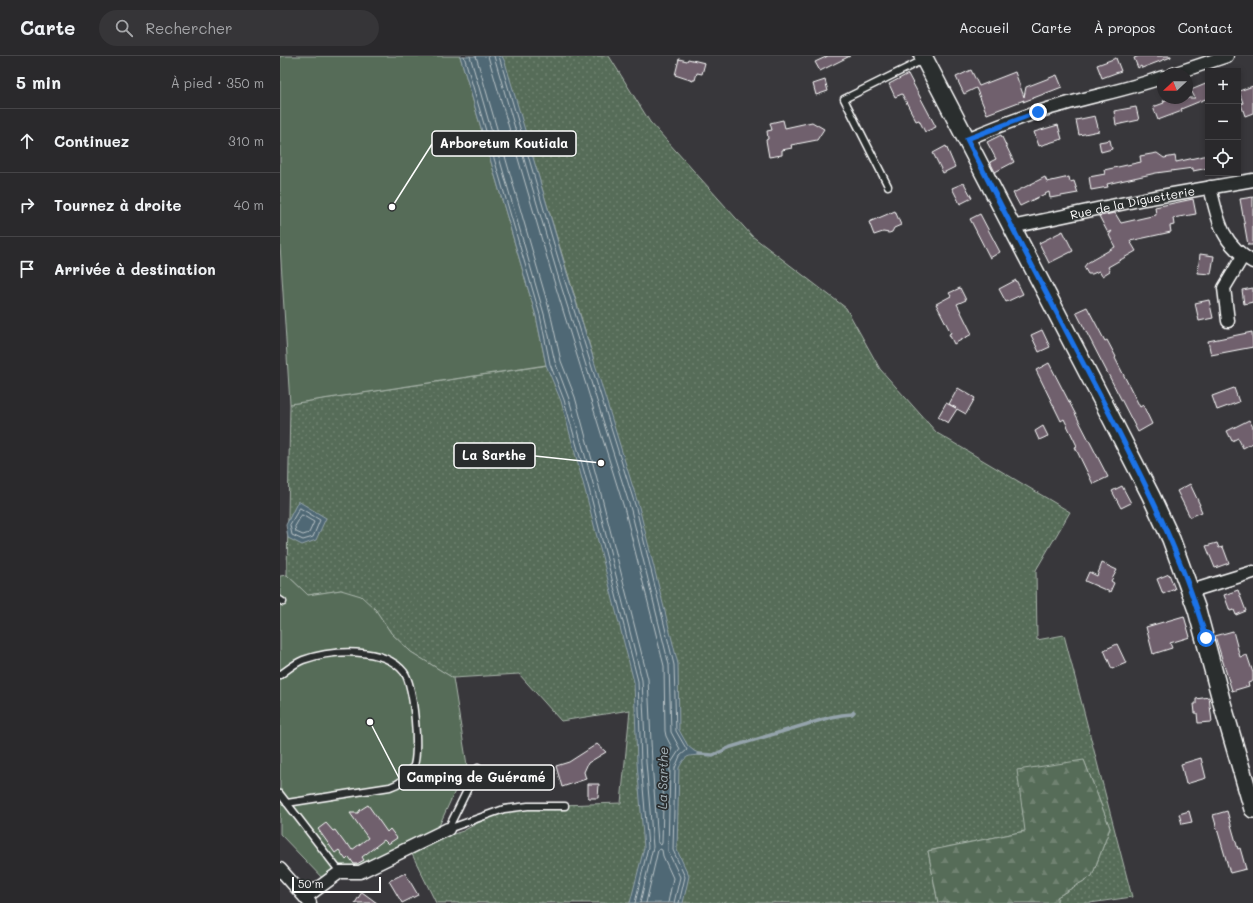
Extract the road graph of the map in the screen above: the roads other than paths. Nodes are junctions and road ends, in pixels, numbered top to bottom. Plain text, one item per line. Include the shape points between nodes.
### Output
1 (1226, 56) edge
2 (924, 58) edge
3 (1191, 68) edge
4 (1157, 80) edge
5 (967, 139) junction
6 (1253, 180) edge
7 (888, 186) dead end
8 (1210, 187) junction
9 (1012, 227) junction
10 (1248, 259) edge
11 (1228, 321) dead end
12 (1253, 572) edge
13 (1191, 591) junction
14 (280, 675) edge
15 (478, 768) dead end
16 (280, 794) edge
17 (287, 803) junction
18 (565, 806) dead end
19 (1253, 809) edge
20 (448, 829) junction
21 (280, 869) edge
22 (340, 872) junction
23 (308, 900) edge

1 - 3 street
2 - 5 street
2 - 7 lane via 844,99
4 - 5 street via 1038,112
5 - 9 street
6 - 8 street, Rue de la Diguetterie
8 - 9 street, Rue de la Diguetterie
8 - 10 street via 1221,229 1229,242
9 - 13 street via 1151,496
10 - 11 street via 1224,288
12 - 13 street
13 - 19 street
14 - 17 lane via 302,660 330,654 363,653 387,659 405,673 411,692 417,738 413,768 400,783 390,787
15 - 20 lane
16 - 17 lane
17 - 22 lane
18 - 20 lane via 504,809
20 - 22 street via 360,872
21 - 23 street
22 - 23 street

